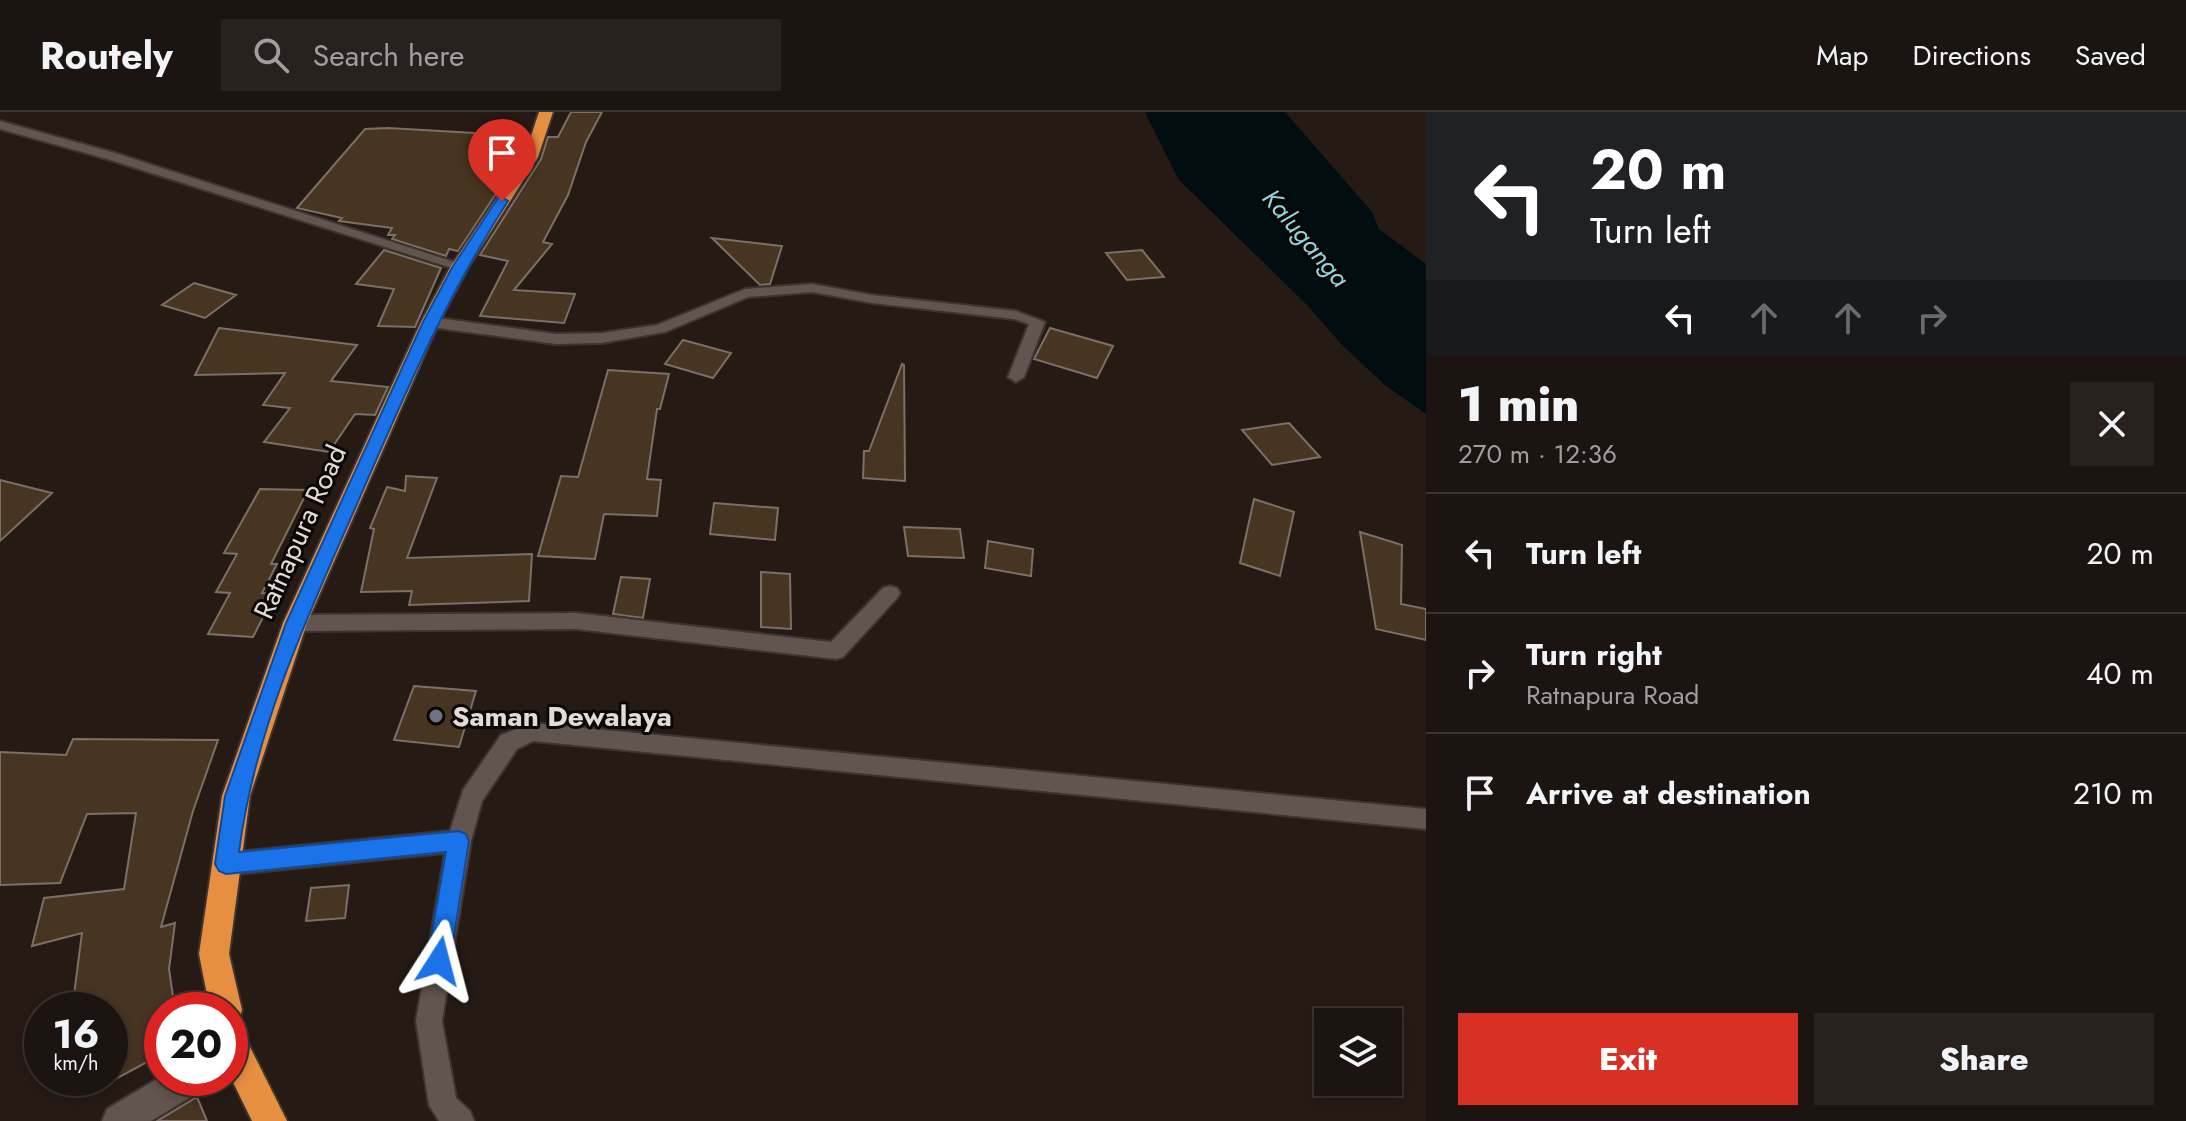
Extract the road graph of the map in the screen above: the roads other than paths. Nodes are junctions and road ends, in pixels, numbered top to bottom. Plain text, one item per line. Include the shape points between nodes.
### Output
1 (546, 112) edge
2 (0, 125) edge
3 (460, 266) junction
4 (430, 322) junction
5 (1016, 377) dead end
6 (890, 593) dead end
7 (295, 623) junction
8 (1426, 819) edge
9 (459, 841) junction
10 (226, 864) junction
11 (222, 992) edge
12 (248, 1076) edge
13 (160, 1096) edge
14 (119, 1121) edge
15 (270, 1121) edge
16 (460, 1121) edge

1 - 3 highway, Ratnapura Road via 531,157
2 - 3 lane
3 - 4 highway, Ratnapura Road
4 - 5 lane via 556,339 602,338 660,329 745,293 812,288 1037,322
4 - 7 highway, Ratnapura Road
6 - 7 lane via 836,651 576,621
7 - 10 highway, Ratnapura Road via 236,796
8 - 9 lane via 532,732 509,742 471,797
9 - 10 lane
9 - 16 lane via 429,1021 443,1105
10 - 11 highway, Ratnapura Road via 214,954
12 - 15 highway
13 - 14 street

